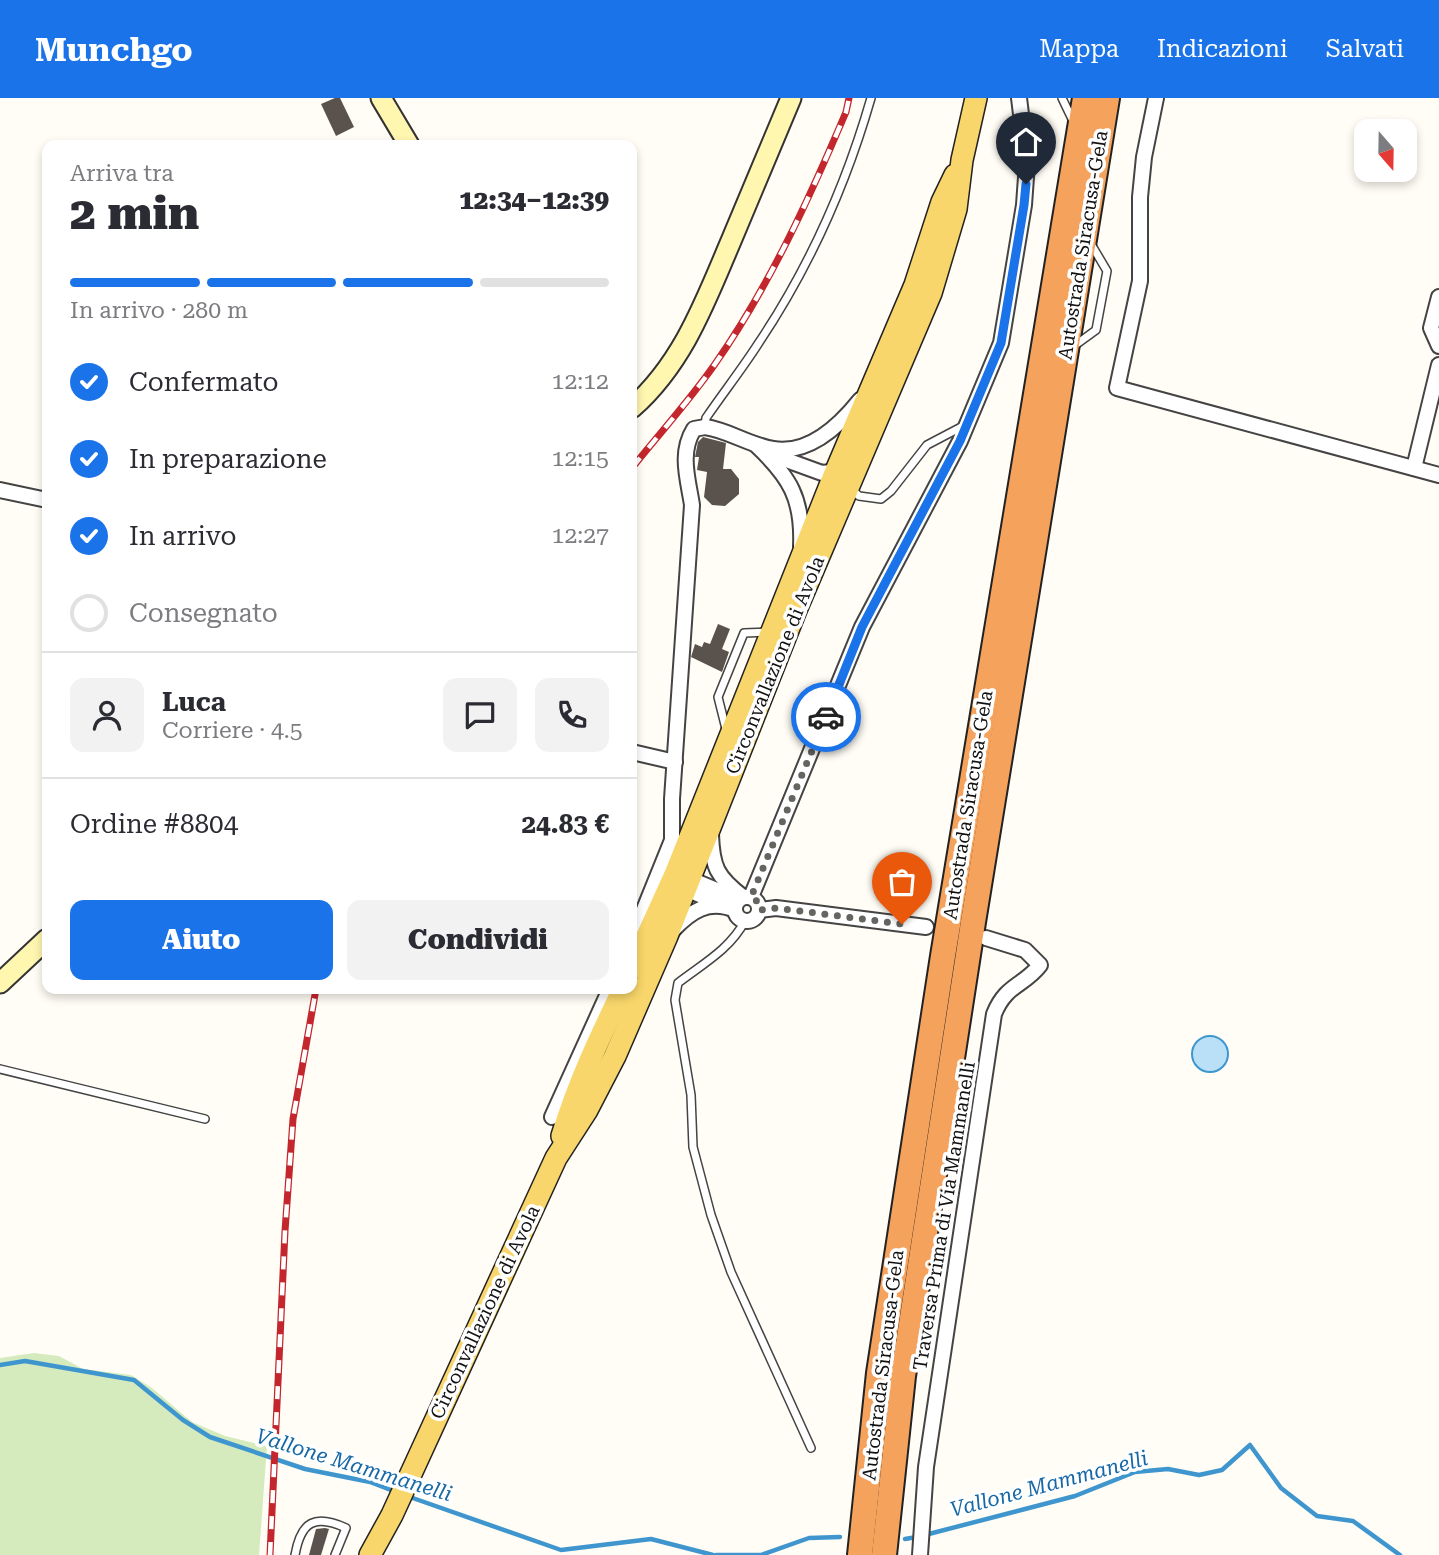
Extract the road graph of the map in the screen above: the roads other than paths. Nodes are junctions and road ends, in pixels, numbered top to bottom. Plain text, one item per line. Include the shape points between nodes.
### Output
1 (381, 98) edge
2 (791, 98) edge
3 (871, 98) edge
4 (976, 98) edge
5 (1019, 98) edge
6 (1062, 98) edge
7 (1086, 98) edge
8 (1107, 98) edge
9 (1156, 98) edge
10 (1079, 134) junction
11 (406, 140) edge
12 (962, 160) junction
13 (1439, 297) edge
14 (1439, 346) edge
15 (1439, 365) edge
16 (872, 385) junction
17 (637, 403) edge
18 (967, 424) junction
19 (705, 427) junction
20 (762, 447) junction
21 (1414, 468) junction
22 (1439, 475) edge
23 (843, 484) junction
24 (0, 490) edge
25 (42, 499) edge
26 (800, 558) junction
27 (637, 753) edge
28 (675, 762) junction
29 (711, 829) junction
30 (680, 881) junction
31 (746, 903) junction
32 (720, 904) junction
33 (746, 921) joint
34 (926, 926) dead end
35 (637, 927) edge
36 (667, 936) junction
37 (986, 938) dead end
38 (42, 944) edge
39 (637, 961) edge
40 (0, 983) edge
41 (608, 994) edge
42 (621, 994) edge
43 (0, 1069) edge
44 (552, 1117) dead end
45 (205, 1119) dead end
46 (556, 1158) junction
47 (811, 1448) dead end
48 (392, 1515) junction
49 (295, 1555) edge
50 (335, 1555) edge
51 (370, 1555) edge
52 (381, 1555) edge
53 (860, 1555) edge
54 (884, 1555) edge
55 (920, 1555) edge

1 - 11 main road
2 - 17 main road via 697,322 672,365
3 - 19 lane via 842,188 820,237
4 - 12 main road, Circonvallazione di Avola
5 - 18 street via 1027,163 1024,205 1001,343
6 - 10 lane
7 - 10 highway, Autostrada Siracusa-Gela
8 - 54 highway, Autostrada Siracusa-Gela via 903,1376
9 - 21 street via 1140,197 1140,281 1117,388
10 - 53 highway, Autostrada Siracusa-Gela via 943,956 879,1373
12 - 16 main road, Circonvallazione di Avola
12 - 23 main road, Circonvallazione di Avola via 956,209 931,293 857,466
13 - 14 street via 1430,328
15 - 21 street
16 - 20 street via 826,434 788,449
16 - 23 main road, Circonvallazione di Avola
18 - 23 lane via 927,445 881,499 859,496
18 - 31 street via 862,627
19 - 20 street
19 - 28 street via 694,429 684,460 692,505
20 - 23 street via 825,464
20 - 26 street via 799,502
21 - 22 street
23 - 26 main road, Circonvallazione di Avola
23 - 29 main road, Circonvallazione di Avola
24 - 25 street
26 - 30 main road, Circonvallazione di Avola
27 - 28 street
28 - 35 street via 672,840
29 - 30 main road, Circonvallazione di Avola
29 - 31 street via 712,858 718,873
30 - 31 street
30 - 32 street
30 - 36 main road, Circonvallazione di Avola
30 - 39 main road, Circonvallazione di Avola
31 - 32 street
31 - 33 street via 755,919
31 - 34 street
32 - 36 street via 693,912
33 - 47 lane via 718,955 678,983 675,1000 691,1095 693,1147 736,1284
36 - 46 main road, Circonvallazione di Avola via 615,1056
37 - 55 street, Traversa Prima di Via Mammanelli via 1025,950 1040,965 1008,990 995,1014 926,1467
38 - 40 main road
41 - 44 street
42 - 46 main road, Circonvallazione di Avola via 571,1105
43 - 45 lane
46 - 48 main road, Circonvallazione di Avola
48 - 51 main road
48 - 52 main road
49 - 50 lane via 306,1525 329,1520 346,1528

